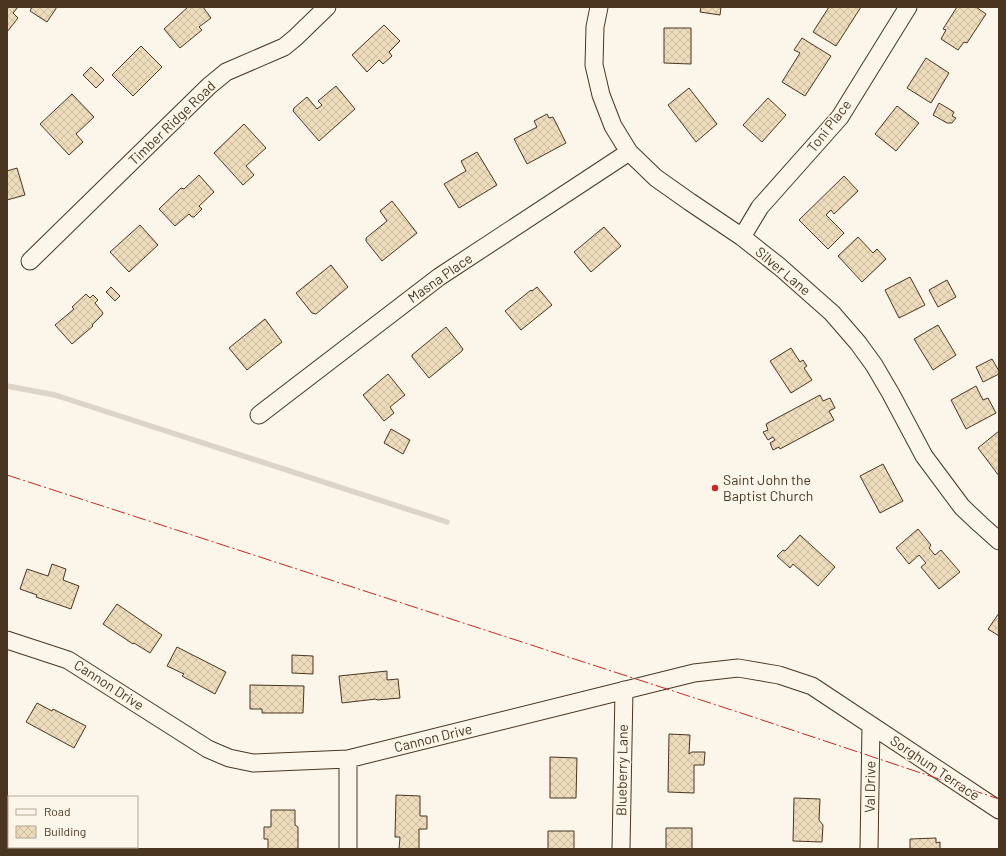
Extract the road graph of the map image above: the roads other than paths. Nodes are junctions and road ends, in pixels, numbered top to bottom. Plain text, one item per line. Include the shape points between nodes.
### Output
1 (327, 7) edge
2 (599, 7) edge
3 (908, 7) edge
4 (629, 152) junction
5 (742, 237) junction
6 (30, 261) dead end
7 (259, 415) dead end
8 (999, 541) edge
9 (7, 640) edge
10 (624, 690) junction
11 (871, 725) junction
12 (348, 759) junction
13 (999, 810) edge
14 (348, 849) edge
15 (620, 849) edge
16 (869, 849) edge

1 - 6 street, Timber Ridge Road via 284,47 220,76
2 - 4 street, Silver Lane via 595,27 594,65 603,102 613,126
3 - 5 street, Toni Place via 840,117 760,206
4 - 5 street, Silver Lane via 656,178
4 - 7 street, Masna Place via 439,277
5 - 8 street, Silver Lane via 832,313 858,342 891,394 924,456 962,507
9 - 12 street, Cannon Drive via 68,660 208,749 229,758 253,763
10 - 11 street, Cannon Drive via 694,673 738,668 779,675 812,686
10 - 12 street, Cannon Drive
10 - 15 street, Blueberry Lane
11 - 13 street, Sorghum Terrace
11 - 16 street, Val Drive
12 - 14 street

